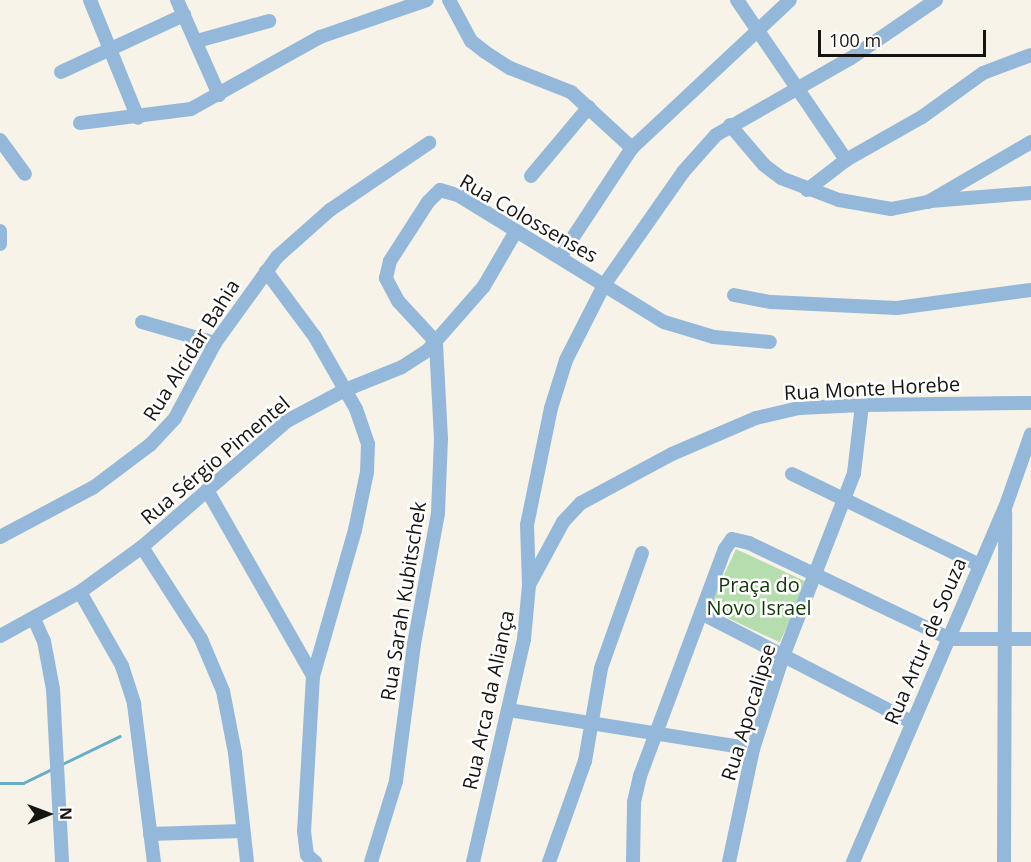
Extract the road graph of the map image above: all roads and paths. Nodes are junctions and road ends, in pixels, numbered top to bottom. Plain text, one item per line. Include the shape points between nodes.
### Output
1 (90, 0) edge
2 (177, 0) edge
3 (427, 0) edge
4 (448, 0) edge
5 (737, 0) edge
6 (790, 0) edge
7 (936, 0) edge
8 (184, 15) junction
9 (269, 21) dead end
10 (758, 29) junction
11 (197, 41) junction
12 (109, 46) junction
13 (1031, 55) edge
14 (61, 72) dead end
15 (796, 88) junction
16 (219, 95) junction
17 (589, 107) junction
18 (138, 118) junction
19 (80, 123) dead end
20 (730, 125) junction
21 (0, 140) edge
22 (1031, 142) edge
23 (429, 143) dead end
24 (632, 148) junction
25 (846, 160) junction
26 (25, 174) dead end
27 (531, 176) dead end
28 (807, 190) junction
29 (1031, 193) edge
30 (928, 202) junction
31 (0, 231) edge
32 (516, 231) junction
33 (0, 244) edge
34 (560, 257) junction
35 (266, 272) junction
36 (604, 285) junction
37 (1031, 290) edge
38 (734, 295) dead end
39 (142, 322) dead end
40 (436, 342) junction
41 (770, 342) dead end
42 (214, 343) junction
43 (345, 390) junction
44 (1031, 403) edge
45 (862, 405) junction
46 (1031, 434) edge
47 (1027, 457) edge
48 (792, 474) dead end
49 (207, 489) junction
50 (844, 500) junction
51 (1005, 508) junction
52 (0, 537) edge
53 (142, 547) junction
54 (642, 552) dead end
55 (979, 565) junction
56 (815, 574) junction
57 (529, 585) junction
58 (80, 592) junction
59 (701, 613) junction
60 (34, 619) junction
61 (0, 636) edge
62 (950, 639) junction
63 (1004, 639) junction
64 (1031, 639) edge
65 (783, 659) junction
66 (313, 675) junction
67 (508, 710) junction
68 (911, 722) junction
69 (591, 724) junction
70 (656, 731) junction
71 (753, 748) junction
72 (242, 831) junction
73 (150, 834) junction
74 (62, 862) edge
75 (154, 862) edge
76 (247, 862) edge
77 (315, 862) edge
78 (371, 862) edge
79 (472, 862) edge
80 (549, 862) edge
81 (633, 862) edge
82 (729, 862) edge
83 (854, 862) edge
84 (1004, 862) edge

1 - 12 street
2 - 8 street
3 - 16 street via 320,37
4 - 17 street via 471,41 485,52 510,68 571,92
5 - 10 street
6 - 10 street
7 - 15 street, Rua Arca da Aliança via 851,58
8 - 11 street
8 - 12 street
9 - 11 street
10 - 15 street
10 - 24 street
11 - 16 street
12 - 14 street
12 - 18 street
13 - 25 street via 983,73 922,117
15 - 20 street, Rua Arca da Aliança
15 - 25 street
16 - 18 street via 191,109
17 - 24 street
17 - 27 street
18 - 19 street
20 - 28 street via 764,165
20 - 36 street, Rua Arca da Aliança via 683,172
21 - 26 street
22 - 30 street
23 - 35 street, Rua Alcidar Bahia via 330,210 296,238
24 - 34 street
25 - 28 street
28 - 30 street via 877,208 903,208
29 - 30 street
31 - 33 street
32 - 34 street, Rua Colossenses
32 - 40 street, Rua Sérgio Pimentel via 484,286
32 - 40 street, Rua Colossenses via 449,191 440,190 428,202 390,261 386,278 398,301
34 - 36 street, Rua Colossenses
35 - 42 street, Rua Alcidar Bahia
35 - 43 street via 315,337
36 - 41 street, Rua Colossenses via 686,331
36 - 57 street, Rua Arca da Aliança via 566,360 550,408 527,525
37 - 38 street via 897,308 771,302
39 - 42 street
40 - 43 street, Rua Sérgio Pimentel via 402,367
40 - 78 street, Rua Sarah Kubitschek via 441,439 438,513 413,653 396,782
42 - 52 street, Rua Alcidar Bahia via 185,402 150,445 94,487
43 - 49 street, Rua Sérgio Pimentel via 287,421
43 - 66 street via 365,429 367,472
44 - 45 street, Rua Monte Horebe
45 - 50 street, Rua Apocalipse via 860,450
45 - 57 street, Rua Monte Horebe via 799,408 756,418 620,480 570,513
46 - 47 street, Rua Artur de Souza
47 - 51 street, Rua Artur de Souza
48 - 50 street
49 - 53 street, Rua Sérgio Pimentel
49 - 66 street
50 - 55 street
50 - 56 street, Rua Apocalipse
51 - 55 street, Rua Artur de Souza
51 - 63 street
53 - 58 street, Rua Sérgio Pimentel
53 - 72 street via 201,639 223,691 235,753
54 - 69 street via 601,668
55 - 62 street, Rua Artur de Souza
56 - 59 street via 738,539 728,542
56 - 62 street
56 - 65 street, Rua Apocalipse
57 - 67 street, Rua Arca da Aliança via 524,639
58 - 60 street, Rua Sérgio Pimentel
58 - 73 street via 122,666 132,694
59 - 65 street
59 - 70 street
60 - 61 street, Rua Sérgio Pimentel
60 - 74 street via 44,641 53,689
62 - 63 street
62 - 68 street, Rua Artur de Souza
63 - 64 street
63 - 84 street
65 - 68 street
65 - 71 street, Rua Apocalipse
66 - 77 street via 304,831 307,855
67 - 69 street
67 - 79 street, Rua Arca da Aliança
68 - 83 street, Rua Artur de Souza
69 - 70 street
69 - 80 street via 583,770
70 - 71 street
70 - 81 street via 634,802
71 - 82 street, Rua Apocalipse
72 - 73 street
72 - 76 street
73 - 75 street

